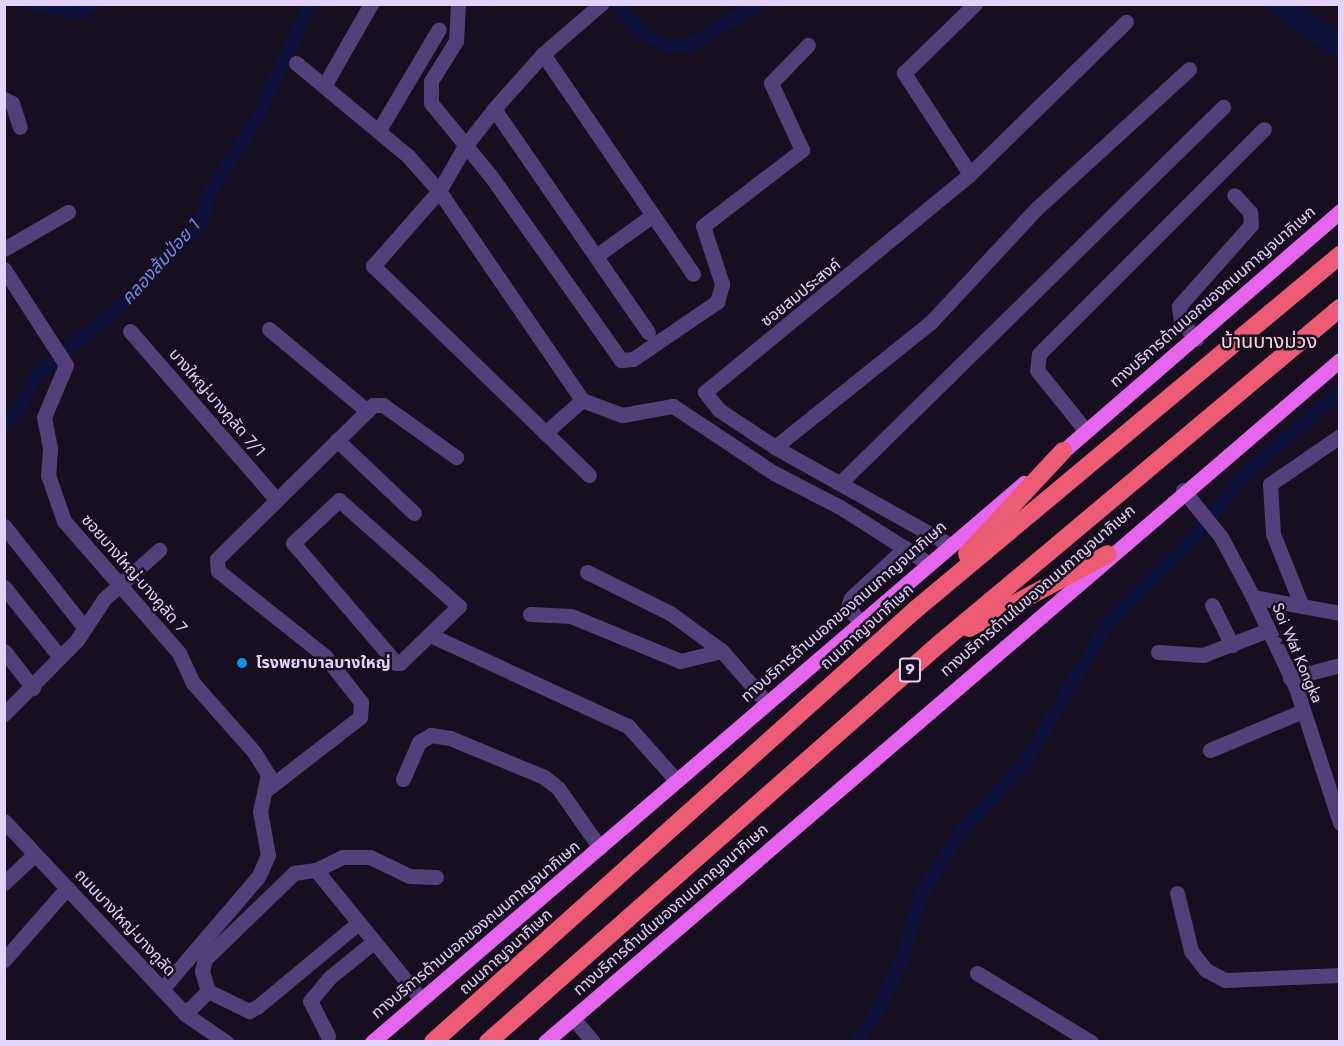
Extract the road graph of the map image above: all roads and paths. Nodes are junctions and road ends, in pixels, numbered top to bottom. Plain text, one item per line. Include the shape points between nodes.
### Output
1 (372, 4) edge
2 (458, 4) edge
3 (601, 4) edge
4 (975, 4) edge
5 (1126, 22) dead end
6 (439, 28) dead end
7 (808, 45) dead end
8 (543, 54) junction
9 (296, 63) dead end
10 (1189, 69) dead end
11 (324, 86) junction
12 (4, 99) edge
13 (1223, 107) dead end
14 (494, 108) junction
15 (20, 127) dead end
16 (1264, 129) dead end
17 (379, 130) junction
18 (465, 146) junction
19 (970, 174) junction
20 (439, 191) junction
21 (1234, 195) dead end
22 (1340, 211) edge
23 (68, 212) dead end
24 (653, 215) junction
25 (4, 249) edge
26 (596, 256) junction
27 (1333, 261) edge
28 (4, 269) edge
29 (693, 274) dead end
30 (1340, 308) edge
31 (269, 329) dead end
32 (130, 331) dead end
33 (648, 332) dead end
34 (1196, 339) junction
35 (1340, 360) edge
36 (582, 400) junction
37 (367, 411) junction
38 (1086, 431) junction
39 (545, 433) junction
40 (1340, 436) edge
41 (337, 440) junction
42 (775, 447) junction
43 (1063, 451) junction
44 (456, 457) dead end
45 (589, 475) dead end
46 (840, 483) junction
47 (1184, 490) junction
48 (277, 500) junction
49 (414, 513) dead end
50 (4, 526) edge
51 (950, 545) junction
52 (905, 548) junction
53 (159, 550) dead end
54 (1108, 555) junction
55 (928, 563) junction
56 (588, 572) dead end
57 (119, 586) junction
58 (4, 587) edge
59 (1253, 597) junction
60 (1301, 604) junction
61 (1212, 605) dead end
62 (915, 610) junction
63 (1340, 613) edge
64 (530, 614) dead end
65 (860, 622) junction
66 (84, 627) junction
67 (1266, 631) junction
68 (430, 635) junction
69 (938, 645) junction
70 (1232, 645) junction
71 (4, 651) edge
72 (722, 651) junction
73 (1158, 652) dead end
74 (59, 656) junction
75 (1340, 665) edge
76 (1290, 678) junction
77 (33, 688) junction
78 (766, 702) junction
79 (1303, 711) junction
80 (4, 714) edge
81 (1210, 750) dead end
82 (403, 779) dead end
83 (676, 780) junction
84 (266, 790) junction
85 (4, 821) edge
86 (1340, 823) edge
87 (600, 848) junction
88 (35, 854) junction
89 (316, 870) junction
90 (436, 877) dead end
91 (254, 881) junction
92 (4, 884) edge
93 (67, 888) junction
94 (1177, 893) dead end
95 (273, 894) junction
96 (357, 924) junction
97 (372, 943) junction
98 (4, 960) edge
99 (977, 973) dead end
100 (1340, 975) edge
101 (162, 989) junction
102 (208, 990) junction
103 (421, 999) junction
104 (185, 1014) junction
105 (573, 1018) junction
106 (328, 1035) dead end
107 (1067, 1036) edge
108 (225, 1041) edge
109 (372, 1041) edge
110 (434, 1041) edge
111 (488, 1041) edge
112 (545, 1041) edge
113 (593, 1041) edge
114 (1091, 1041) edge

1 - 11 street
2 - 18 street via 456,41 428,92 441,122
3 - 8 street
4 - 19 street via 904,73
5 - 19 street
6 - 17 street
7 - 18 street via 771,83 802,150 703,226 723,293 717,302 633,359 621,360 612,352 490,175
8 - 14 street
8 - 24 street
9 - 11 street
10 - 42 street via 1037,208 931,322
11 - 17 street
12 - 15 street via 12,103
13 - 46 street
14 - 18 street
14 - 26 street
16 - 38 street via 1039,354 1037,370
17 - 20 street
18 - 20 street
19 - 42 street, ซอยสมประสงค์ via 882,250 709,386 705,392 708,401
20 - 36 street
20 - 39 street via 373,266
21 - 34 street via 1250,212 1251,225 1179,306 1181,321
22 - 34 main road, ทางบริการด้านนอกของถนนกาญจนาภิเษก
23 - 25 street
24 - 26 street
24 - 29 street
26 - 33 street
27 - 62 highway, ถนนกาญจนาภิเษก / 9
28 - 57 street, ซอยบางใหญ่-บางคูลัด 7 via 66,365 45,417 50,449 48,475 64,521
30 - 69 highway, 9
31 - 37 street
32 - 48 street, บางใหญ่-บางคูลัด 7/1
34 - 38 main road, ทางบริการด้านนอกของถนนกาญจนาภิเษก
35 - 47 main road, ทางบริการด้านในของถนนกาญจนาภิเษก
36 - 39 street
36 - 52 street via 622,415 673,406 774,473
37 - 41 street
37 - 44 street via 383,405
38 - 43 main road, ทางบริการด้านนอกของถนนกาญจนาภิเษก
39 - 45 street
40 - 60 street via 1270,484 1273,534
41 - 48 street
41 - 49 street
42 - 46 street, ซอยสมประสงค์
43 - 51 main road, ทางบริการด้านนอกของถนนกาญจนาภิเษก
43 - 62 highway
46 - 51 street, ซอยสมประสงค์
47 - 54 main road, ทางบริการด้านในของถนนกาญจนาภิเษก
47 - 59 street, Soi Wat Kongka via 1221,537
48 - 84 street via 217,559 218,571 325,656 360,702 360,717
50 - 66 street
51 - 55 main road, ทางบริการด้านนอกของถนนกาญจนาภิเษก
52 - 55 street
52 - 65 street via 850,598 848,607
53 - 57 street
54 - 69 highway
54 - 105 main road, ทางบริการด้านในของถนนกาญจนาภิเษก
55 - 65 main road, ทางบริการด้านนอกของถนนกาญจนาภิเษก
56 - 72 street via 670,613
57 - 66 street
57 - 84 street, ซอยบางใหญ่-บางคูลัด 7 via 128,590 179,653 193,683 264,764
58 - 74 street
59 - 60 street
59 - 67 street, Soi Wat Kongka
60 - 63 street
61 - 70 street
62 - 110 highway, ถนนกาญจนาภิเษก / 9
64 - 72 street via 571,616 680,661
65 - 78 main road, ทางบริการด้านนอกของถนนกาญจนาภิเษก
66 - 74 street
67 - 70 street
67 - 76 street, Soi Wat Kongka
68 - 68 street via 396,663 294,541 334,502 344,501 459,606
68 - 83 street via 627,726
69 - 111 highway, 9
70 - 73 street via 1203,655
71 - 77 street
72 - 78 street
74 - 77 street
75 - 76 street
76 - 79 street, Soi Wat Kongka
77 - 80 street
78 - 83 main road, ทางบริการด้านนอกของถนนกาญจนาภิเษก
79 - 81 street
79 - 86 street, Soi Wat Kongka
82 - 87 street via 419,742 431,735 450,738 544,777 558,788
83 - 87 main road, ทางบริการด้านนอกของถนนกาญจนาภิเษก
84 - 91 street, ซอยบางใหญ่-บางคูลัด 7 via 260,811 268,855
85 - 88 street, ถนนบางใหญ่-บางคูลัด
87 - 103 main road, ทางบริการด้านนอกของถนนกาญจนาภิเษก
88 - 92 street
88 - 93 street, ถนนบางใหญ่-บางคูลัด
89 - 90 street via 343,857 370,858 409,876
89 - 95 street via 294,873
89 - 96 street
91 - 95 street
91 - 101 street, ซอยบางใหญ่-บางคูลัด 7
93 - 98 street
93 - 101 street, ถนนบางใหญ่-บางคูลัด
94 - 100 street via 1191,951 1215,975 1225,980
95 - 102 street via 205,959 202,971
96 - 97 street
96 - 102 street via 249,1011
97 - 103 street
97 - 106 street via 328,978 310,1001
99 - 107 street
101 - 104 street, ถนนบางใหญ่-บางคูลัด
102 - 104 street
103 - 109 main road, ทางบริการด้านนอกของถนนกาญจนาภิเษก
104 - 108 street, ถนนบางใหญ่-บางคูลัด
105 - 112 main road, ทางบริการด้านในของถนนกาญจนาภิเษก
105 - 113 street
107 - 114 street

